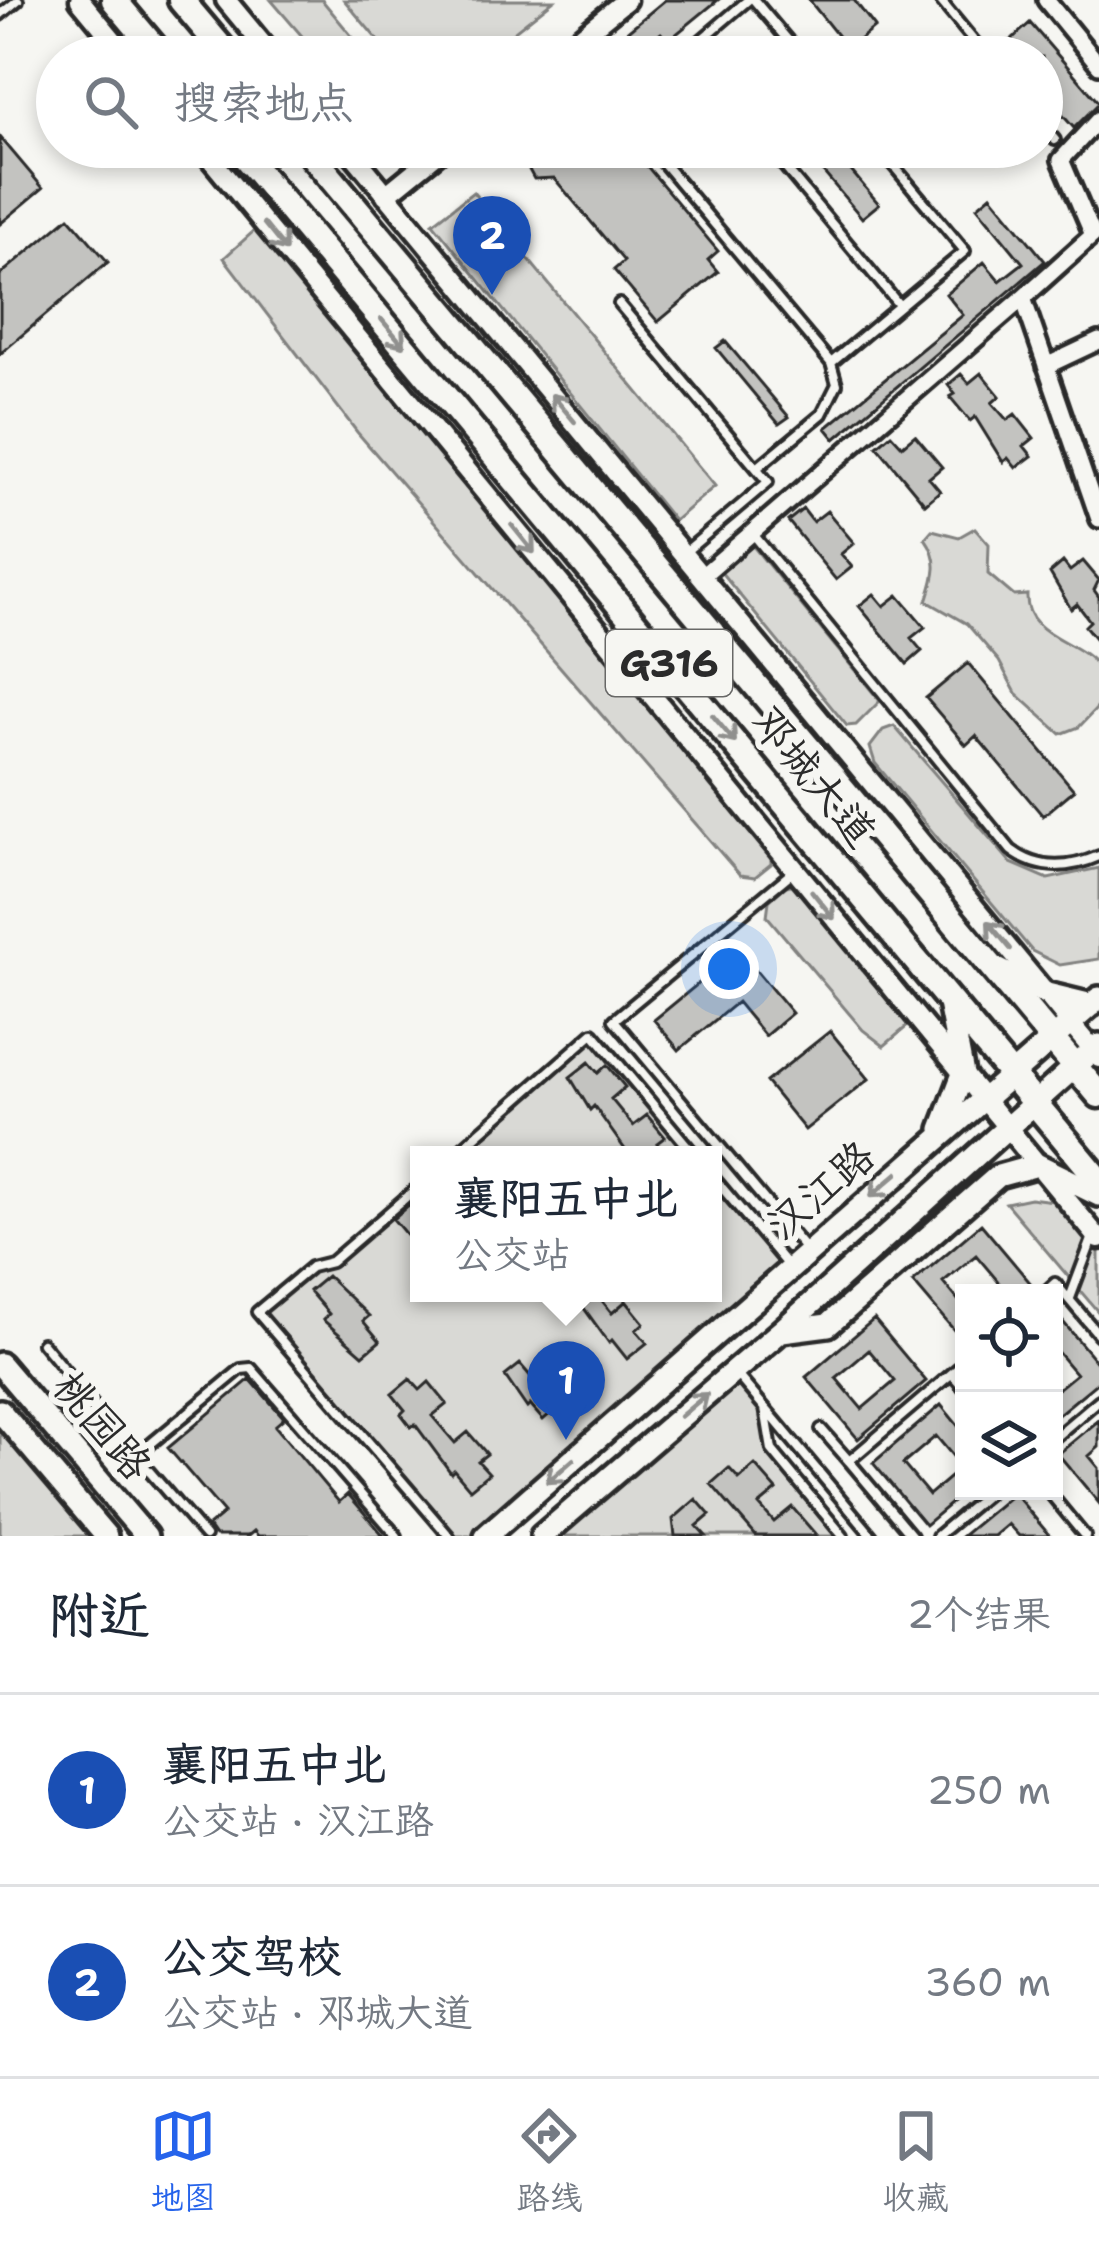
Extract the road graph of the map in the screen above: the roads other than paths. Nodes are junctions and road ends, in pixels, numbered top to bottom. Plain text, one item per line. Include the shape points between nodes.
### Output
1 (18, 0) edge
2 (80, 0) edge
3 (114, 0) edge
4 (182, 0) edge
5 (226, 0) edge
6 (626, 0) edge
7 (751, 0) edge
8 (940, 0) edge
9 (1046, 0) edge
10 (0, 15) edge
11 (110, 36) edge
12 (144, 36) edge
13 (212, 36) edge
14 (256, 36) edge
15 (586, 36) edge
16 (710, 36) edge
17 (783, 36) edge
18 (970, 36) edge
19 (1099, 64) edge
20 (1099, 119) edge
21 (1063, 158) edge
22 (1063, 165) edge
23 (218, 168) edge
24 (255, 168) edge
25 (323, 168) edge
26 (364, 168) edge
27 (420, 168) edge
28 (668, 168) edge
29 (785, 168) edge
30 (896, 168) edge
31 (386, 195) junction
32 (1023, 298) junction
33 (620, 304) dead end
34 (899, 305) junction
35 (1099, 341) edge
36 (831, 363) junction
37 (1046, 365) junction
38 (757, 468) junction
39 (1092, 480) edge
40 (1099, 519) edge
41 (752, 532) junction
42 (683, 554) junction
43 (661, 572) junction
44 (702, 576) junction
45 (1099, 856) edge
46 (795, 870) junction
47 (992, 966) junction
48 (1048, 994) junction
49 (948, 997) junction
50 (1095, 1001) edge
51 (1062, 1032) junction
52 (1092, 1055) edge
53 (963, 1074) junction
54 (1012, 1074) junction
55 (1099, 1095) edge
56 (983, 1098) junction
57 (1036, 1103) junction
58 (1006, 1126) junction
59 (940, 1136) junction
60 (464, 1146) edge
61 (687, 1146) edge
62 (719, 1146) edge
63 (722, 1149) edge
64 (1038, 1165) junction
65 (1099, 1180) edge
66 (722, 1188) edge
67 (410, 1194) edge
68 (1099, 1195) edge
69 (1096, 1236) edge
70 (808, 1252) junction
71 (790, 1269) junction
72 (1063, 1292) edge
73 (1070, 1300) junction
74 (781, 1331) junction
75 (1099, 1335) edge
76 (42, 1343) dead end
77 (0, 1364) edge
78 (734, 1371) junction
79 (955, 1371) edge
80 (952, 1374) junction
81 (955, 1378) edge
82 (1099, 1400) edge
83 (765, 1408) junction
84 (0, 1411) edge
85 (821, 1429) dead end
86 (1063, 1430) edge
87 (136, 1456) junction
88 (849, 1461) junction
89 (980, 1500) edge
90 (1055, 1500) edge
91 (106, 1536) edge
92 (146, 1536) edge
93 (205, 1536) edge
94 (397, 1536) edge
95 (449, 1536) edge
96 (486, 1536) edge
97 (542, 1536) edge
98 (843, 1536) edge
99 (872, 1536) edge
100 (912, 1536) edge
101 (937, 1536) edge
102 (1084, 1536) edge

1 - 10 lane
2 - 11 street
3 - 12 highway
4 - 13 highway
5 - 14 street
6 - 15 street
7 - 16 lane
7 - 17 lane
8 - 18 lane
9 - 19 street
20 - 21 street
22 - 32 street via 1093,236
23 -> 46 street
24 -> 49 highway, 邓城大道 / G316
25 - 43 highway, 邓城大道 / G316
26 - 31 street
27 - 31 street
28 - 36 lane
29 - 34 lane
30 - 34 lane via 964,250
42 -> 31 street
32 - 37 street
32 - 41 street
33 - 38 lane
34 - 36 lane
35 - 37 street
36 - 38 lane via 837,384 822,414
37 - 39 street
38 - 42 lane via 768,482
39 - 40 street
41 - 44 street
41 - 45 lane via 1011,850 1054,868
42 - 43 street
42 - 44 street
43 - 47 highway, 邓城大道 / G316
48 -> 44 street
46 -> 53 street
46 - 62 lane via 614,1020
47 - 48 main road
47 - 51 highway, 邓城大道 / G316
48 - 50 main road
48 - 51 street
49 - 53 main road
49 - 54 highway, 邓城大道 / G316
50 - 51 main road, 汉江路
51 - 52 highway, 邓城大道 / G316
51 - 54 main road, 汉江路
52 - 55 highway, 邓城大道 / G316
52 - 57 main road, 汉江路
53 - 56 street
53 - 59 main road
54 - 56 main road, 汉江路
54 - 57 highway, 邓城大道 / G316
56 - 58 street
56 - 59 main road, 汉江路
57 - 58 main road, 汉江路
57 - 65 highway, 邓城大道 / G316
58 - 64 street
58 - 74 main road, 汉江路
59 -> 70 main road, 汉江路
60 - 61 lane via 593,1033
63 - 70 lane
64 - 68 main road
64 - 69 street
64 - 74 main road via 998,1176 828,1325
66 - 71 lane
67 - 95 lane via 257,1312
69 - 73 lane
70 - 71 main road, 汉江路
71 -> 96 main road, 汉江路
72 - 73 lane
73 - 75 lane
74 - 78 main road, 汉江路
76 - 87 lane
77 - 92 main road, 桃园路
78 - 83 lane
97 -> 78 main road, 汉江路
79 - 80 lane
80 - 81 lane
80 - 88 lane
82 - 86 lane
83 - 98 lane via 772,1450
83 - 99 lane
84 - 91 main road, 桃园路
85 - 88 lane
87 - 93 lane
87 - 94 lane via 251,1368
88 - 100 lane
89 - 101 lane
90 - 102 lane

